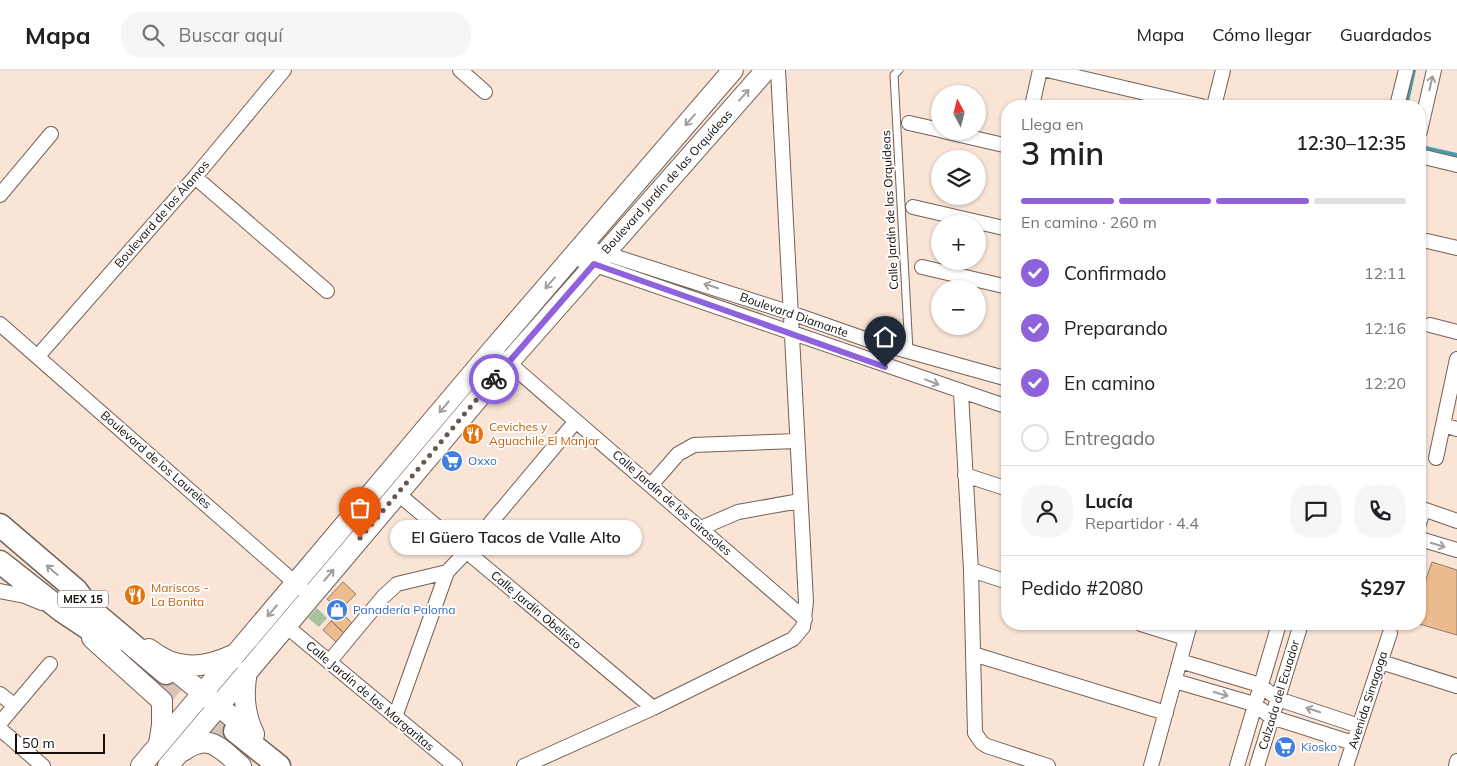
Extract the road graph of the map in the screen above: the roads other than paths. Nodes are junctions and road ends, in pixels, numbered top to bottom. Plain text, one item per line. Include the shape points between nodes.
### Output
1 (284, 70) edge
2 (460, 70) edge
3 (733, 70) edge
4 (766, 70) edge
5 (778, 70) edge
6 (899, 70) edge
7 (1040, 70) edge
8 (1047, 70) edge
9 (1223, 70) edge
10 (1406, 70) edge
11 (1434, 70) edge
12 (485, 92) dead end
13 (1033, 100) edge
14 (1175, 100) edge
15 (1216, 100) edge
16 (1398, 100) edge
17 (1426, 105) edge
18 (909, 123) dead end
19 (931, 128) edge
20 (51, 134) dead end
21 (982, 140) edge
22 (1001, 144) edge
23 (1426, 157) edge
24 (1457, 165) edge
25 (195, 177) junction
26 (0, 195) edge
27 (913, 207) dead end
28 (1001, 227) edge
29 (1428, 241) dead end
30 (1457, 248) edge
31 (577, 251) junction
32 (599, 258) junction
33 (922, 266) dead end
34 (1001, 285) edge
35 (327, 291) dead end
36 (791, 313) junction
37 (0, 324) edge
38 (1430, 325) dead end
39 (791, 332) junction
40 (1457, 332) edge
41 (493, 349) junction
42 (909, 351) junction
43 (38, 356) junction
44 (1457, 359) edge
45 (509, 362) junction
46 (1001, 377) edge
47 (961, 393) junction
48 (1001, 405) edge
49 (576, 421) junction
50 (1443, 425) junction
51 (1457, 428) edge
52 (797, 441) junction
53 (1436, 458) dead end
54 (965, 475) junction
55 (651, 485) junction
56 (1001, 487) edge
57 (397, 494) junction
58 (800, 501) junction
59 (1426, 510) edge
60 (1457, 521) edge
61 (0, 525) edge
62 (701, 528) junction
63 (1426, 541) edge
64 (1457, 550) edge
65 (466, 552) junction
66 (0, 562) edge
67 (971, 570) junction
68 (447, 572) junction
69 (1001, 580) edge
70 (296, 583) junction
71 (0, 591) edge
72 (311, 596) junction
73 (61, 610) junction
74 (805, 620) junction
75 (286, 626) junction
76 (1160, 630) edge
77 (1188, 630) edge
78 (1277, 630) edge
79 (1299, 630) edge
80 (1390, 633) dead end
81 (1186, 638) junction
82 (235, 654) junction
83 (973, 654) junction
84 (1180, 661) junction
85 (329, 662) junction
86 (1381, 662) junction
87 (50, 664) dead end
88 (248, 671) junction
89 (162, 678) junction
90 (1175, 681) junction
91 (1260, 685) junction
92 (1457, 686) edge
93 (202, 693) junction
94 (0, 694) edge
95 (1278, 699) junction
96 (1254, 704) junction
97 (14, 705) junction
98 (219, 706) junction
99 (653, 708) junction
100 (1166, 713) junction
101 (395, 717) junction
102 (182, 718) junction
103 (1271, 718) junction
104 (0, 723) edge
105 (1359, 726) junction
106 (0, 729) edge
107 (199, 731) junction
108 (234, 738) junction
109 (1353, 743) junction
110 (159, 744) junction
111 (173, 761) edge
112 (1457, 761) edge
113 (43, 766) edge
114 (141, 766) edge
115 (241, 766) edge
116 (259, 766) edge
117 (279, 766) edge
118 (288, 766) edge
119 (455, 766) edge
120 (524, 766) edge
121 (1048, 766) edge
122 (1151, 766) edge
123 (1238, 766) edge
124 (1257, 766) edge
125 (1346, 766) edge
126 (1456, 766) edge

1 - 25 street, Boulevard de los Álamos
2 - 12 street
3 -> 31 street, Boulevard Jardín de las Orquídeas
32 -> 4 street, Boulevard Jardín de las Orquídeas
5 - 36 street
6 - 42 lane, Calle Jardín de las Orquídeas via 894,75
7 - 13 street
8 - 14 street
9 - 15 street
10 - 16 street
17 -> 11 street
18 - 19 street
20 - 26 street
21 - 22 street
23 - 24 street
25 - 35 street
25 - 43 street, Boulevard de los Álamos
27 - 28 street
29 - 30 street
31 - 32 street, Boulevard Diamante
31 -> 41 street, Boulevard Jardín de las Orquídeas
36 -> 32 street, Boulevard Diamante
32 - 39 street, Boulevard Diamante
32 - 45 street, Boulevard Jardín de las Orquídeas
33 - 34 street
36 - 39 street
36 - 42 street, Boulevard Diamante
37 - 43 street, Boulevard de los Laureles
38 - 40 street
39 -> 47 street, Boulevard Diamante
39 - 52 street
41 - 45 street, Calle Jardín de los Girasoles
41 -> 70 street, Boulevard Jardín de las Orquídeas
42 - 46 street, Boulevard Diamante
43 - 70 street, Boulevard de los Laureles
44 - 50 street
45 - 49 street, Calle Jardín de los Girasoles
45 - 57 street, Boulevard Jardín de las Orquídeas
47 - 48 street, Boulevard Diamante
47 - 54 street
49 - 55 street, Calle Jardín de los Girasoles
49 - 65 street
50 - 51 street
50 - 53 street
52 - 55 street via 694,445 678,454
52 - 58 street
54 - 56 street
54 - 67 street
55 - 62 street, Calle Jardín de los Girasoles
57 - 65 street, Calle Jardín Obelisco
72 -> 57 street, Boulevard Jardín de las Orquídeas
58 - 62 street via 738,512
58 - 74 street
59 - 60 street
89 -> 61 main road, MEX 15 via 90,609 76,590
62 - 74 street, Calle Jardín de los Girasoles
63 -> 64 street
65 - 68 street
65 - 99 street, Calle Jardín Obelisco
66 - 73 main road, MEX 15
67 - 69 street
67 - 83 street
68 - 85 street via 397,584
68 - 101 street
70 - 72 street, Boulevard de los Laureles
70 -> 82 street, Boulevard Jardín de las Orquídeas
71 - 73 street via 25,596
72 - 75 street, Boulevard Jardín de las Orquídeas
73 - 89 main road, MEX 15
74 - 99 street via 804,627 793,639
75 - 85 street, Calle Jardín de las Margaritas
75 - 88 street, Boulevard Jardín de las Orquídeas
76 - 81 street
77 - 81 street
78 - 91 street, Calzada del Ecuador
79 - 95 street, Calzada del Ecuador
80 - 86 street, Avenida Sinagoga
81 - 84 street
82 - 89 street via 212,664 174,664
82 - 93 street, Boulevard Jardín de las Orquídeas
83 - 100 street
83 - 121 street via 976,737 987,746
84 - 90 street
84 - 91 street
85 - 101 street, Calle Jardín de las Margaritas
86 - 92 street
86 - 105 street, Avenida Sinagoga
87 - 97 street
88 - 98 street, Boulevard Jardín de las Orquídeas
88 - 108 street via 244,699 249,723
89 - 93 street
89 - 102 street
89 - 110 street
90 -> 96 street
90 - 100 street
91 - 95 street
91 - 96 street, Calzada del Ecuador
93 - 98 street
93 - 102 street, Boulevard Jardín de las Orquídeas
94 - 97 street
95 - 103 street, Calzada del Ecuador
105 -> 95 street
96 - 103 street
96 - 123 street, Calzada del Ecuador
97 - 104 street
98 - 107 street, Boulevard Jardín de las Orquídeas
98 - 108 street
99 - 120 street
100 - 122 street
101 - 119 street, Calle Jardín de las Margaritas
102 - 107 street
102 - 110 street, Boulevard Jardín de las Orquídeas
103 - 109 street
103 - 124 street, Calzada del Ecuador
105 - 109 street, Avenida Sinagoga
106 - 113 street
107 - 108 street
107 - 111 street, Boulevard Jardín de las Orquídeas
108 - 111 street via 194,743
108 - 115 street
108 - 116 main road
108 - 117 main road
108 - 118 street
109 - 125 street, Avenida Sinagoga
110 - 114 street, Boulevard Jardín de las Orquídeas
112 - 126 street

